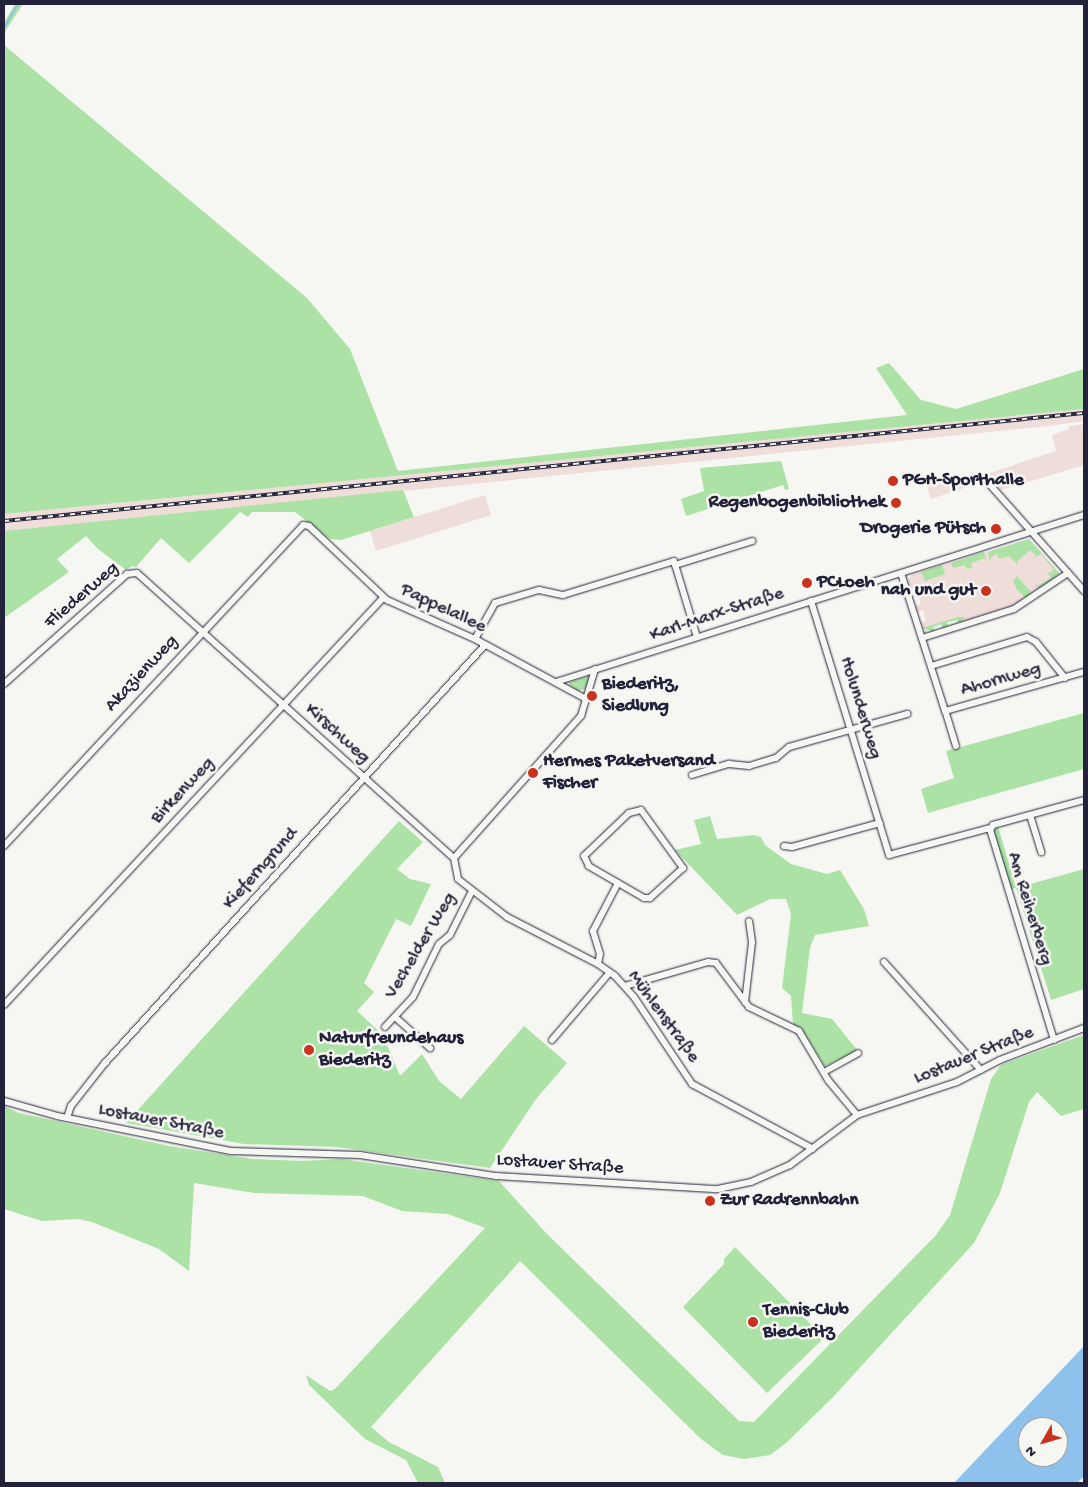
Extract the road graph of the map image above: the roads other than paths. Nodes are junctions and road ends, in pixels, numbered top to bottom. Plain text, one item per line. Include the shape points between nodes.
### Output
1 (984, 478) dead end
2 (1084, 515) edge
3 (304, 524) joint
4 (1030, 532) junction
5 (752, 541) dead end
6 (675, 565) junction
7 (901, 573) junction
8 (1068, 573) junction
9 (1084, 591) edge
10 (383, 598) junction
11 (811, 601) junction
12 (202, 632) junction
13 (697, 637) junction
14 (922, 638) junction
15 (475, 639) junction
16 (485, 645) junction
17 (931, 666) junction
18 (595, 669) junction
19 (1084, 672) edge
20 (1065, 678) junction
21 (556, 682) junction
22 (4, 684) edge
23 (586, 699) junction
24 (283, 705) junction
25 (945, 711) junction
26 (907, 714) dead end
27 (851, 730) junction
28 (956, 746) dead end
29 (692, 775) dead end
30 (364, 778) junction
31 (1084, 800) edge
32 (1030, 815) junction
33 (880, 823) junction
34 (990, 828) junction
35 (4, 846) edge
36 (784, 846) dead end
37 (1040, 852) dead end
38 (454, 858) junction
39 (618, 883) junction
40 (472, 890) junction
41 (749, 921) dead end
42 (884, 962) dead end
43 (598, 964) junction
44 (610, 972) junction
45 (625, 986) junction
46 (745, 1002) junction
47 (4, 1006) edge
48 (395, 1017) junction
49 (385, 1027) dead end
50 (1084, 1028) edge
51 (552, 1040) dead end
52 (1054, 1040) junction
53 (430, 1048) dead end
54 (858, 1053) dead end
55 (981, 1070) junction
56 (824, 1072) junction
57 (4, 1101) edge
58 (857, 1115) junction
59 (67, 1118) junction
60 (813, 1149) junction

1 - 4 street
2 - 4 street, Karl-Marx-Straße
3 - 10 street, Pappelallee
3 - 12 street, Akazienweg
4 - 7 street, Karl-Marx-Straße
4 - 8 street
5 - 6 street
6 - 13 street
6 - 15 street via 674,561 563,595 539,590 495,603
7 - 11 street, Karl-Marx-Straße
7 - 14 street, Ahornweg
8 - 9 street
8 - 14 street via 1014,609
10 - 15 street, Pappelallee
10 - 24 street, Birkenweg
11 - 13 street, Karl-Marx-Straße
11 - 27 street, Holunderweg
12 - 22 street, Fliederweg via 132,572
12 - 24 street, Kirschweg
12 - 35 street, Akazienweg
13 - 18 street, Karl-Marx-Straße
14 - 17 street, Ahornweg
15 - 16 street, Pappelallee
16 - 21 street, Pappelallee
16 - 30 street, Kieferngrund
17 - 20 street, Ahornweg via 1027,637 1036,642
17 - 25 street, Ahornweg
18 - 21 street, Karl-Marx-Straße
18 - 23 street
19 - 20 street, Ahornweg
20 - 25 street, Ahornweg
21 - 23 street, Pappelallee
23 - 38 street via 577,720
24 - 30 street, Kirschweg
24 - 47 street, Birkenweg
25 - 28 street, Ahornweg
26 - 27 street
27 - 29 street via 789,747 776,758 749,766 729,764
27 - 33 street, Holunderweg
30 - 38 street, Kirschweg
30 - 59 street, Kieferngrund via 104,1063 71,1106
31 - 32 street
32 - 34 street
32 - 37 street, Am Reiherberg
33 - 34 street, Holunderweg via 890,855
33 - 36 street via 792,847
34 - 52 street, Am Reiherberg
38 - 40 street, Mühlenstraße via 454,872
39 - 39 street via 589,866 584,856 629,813 641,810 683,868 647,898
39 - 43 street via 593,931 600,954
40 - 43 street, Mühlenstraße via 515,922
40 - 48 street, Vechelder Weg via 450,935 439,944 413,997
41 - 46 street via 752,942
42 - 55 street
43 - 44 street, Mühlenstraße
44 - 45 street, Mühlenstraße
44 - 51 street
45 - 46 street via 714,962
45 - 60 street, Mühlenstraße via 692,1084
46 - 56 street via 765,1016 799,1031
48 - 49 street, Vechelder Weg
48 - 53 street, Vechelder Weg
50 - 52 street, Lostauer Straße
52 - 55 street, Lostauer Straße
54 - 56 street
55 - 58 street, Lostauer Straße via 957,1082
56 - 58 street
57 - 59 street, Lostauer Straße
58 - 60 street, Lostauer Straße
59 - 60 street, Lostauer Straße via 232,1152 360,1155 496,1176 689,1188 730,1188 751,1182 790,1165

